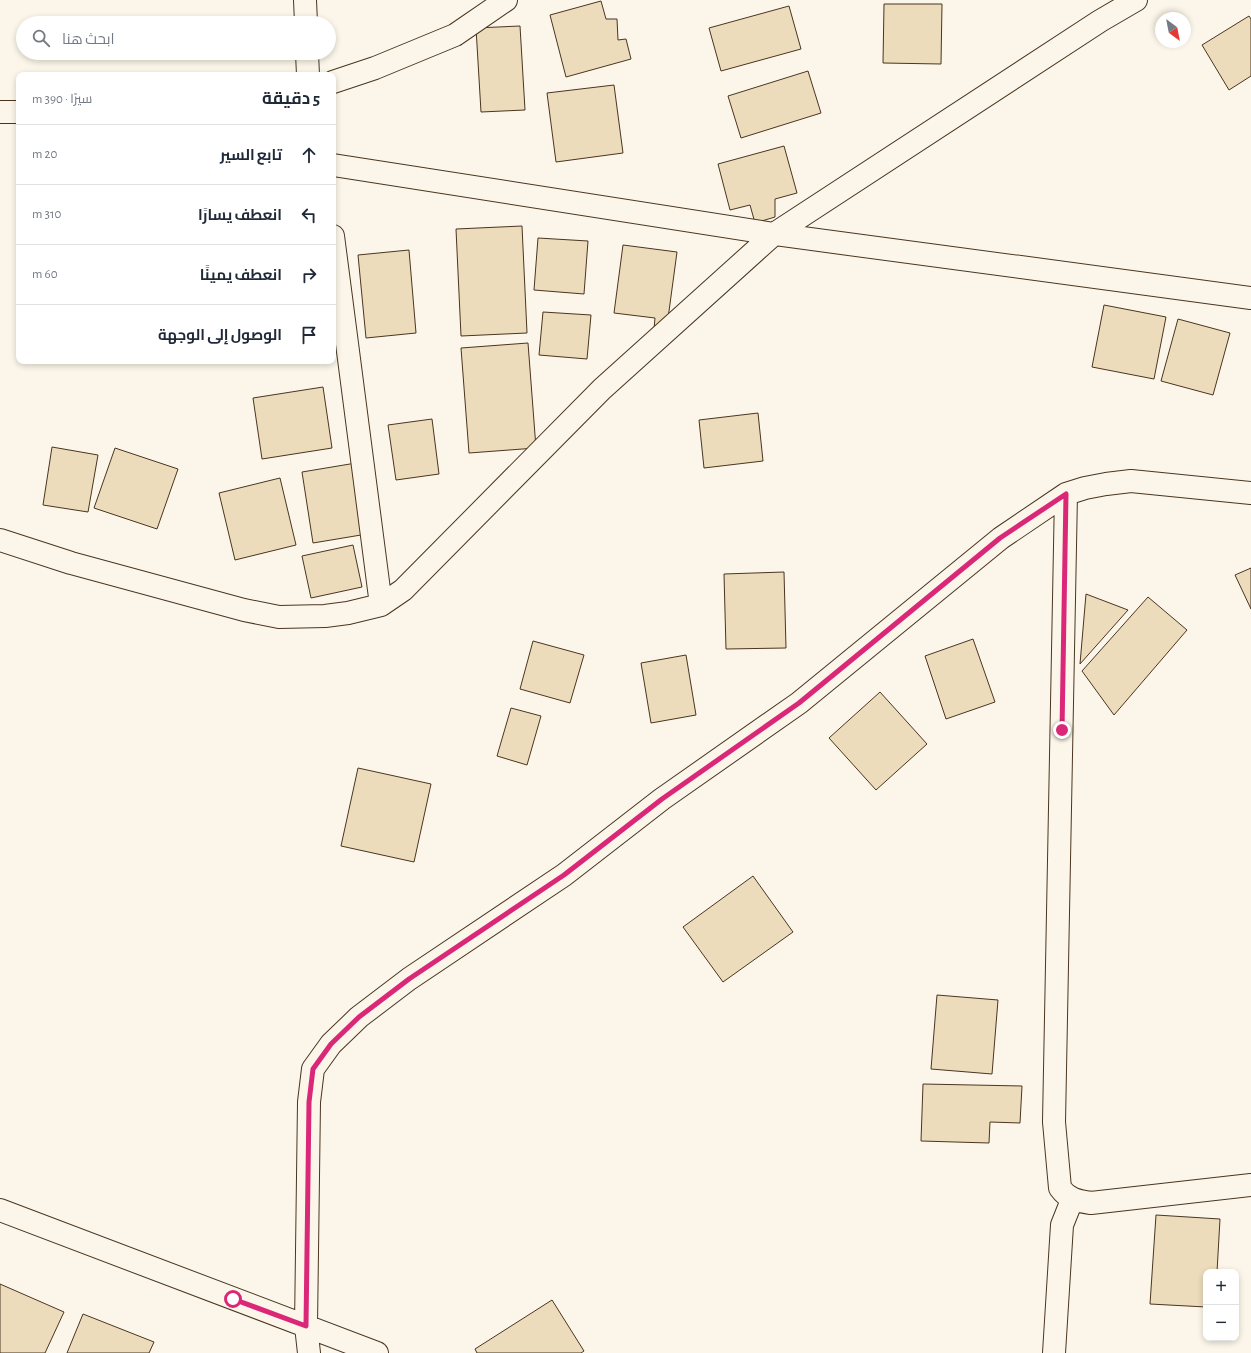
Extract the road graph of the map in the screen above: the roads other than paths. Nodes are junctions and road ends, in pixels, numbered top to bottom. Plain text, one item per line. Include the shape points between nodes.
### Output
1 (305, 0) edge
2 (506, 0) edge
3 (1136, 0) edge
4 (306, 16) edge
5 (307, 60) edge
6 (308, 72) edge
7 (336, 81) edge
8 (0, 112) edge
9 (16, 112) edge
10 (336, 165) edge
11 (774, 234) junction
12 (336, 259) edge
13 (1251, 298) edge
14 (1066, 494) junction
15 (1251, 494) edge
16 (0, 540) edge
17 (381, 605) junction
18 (1251, 1185) edge
19 (1072, 1200) junction
20 (0, 1210) edge
21 (306, 1326) junction
22 (309, 1353) edge
23 (377, 1353) edge
24 (1054, 1353) edge

1 - 4 street
2 - 7 street via 455,35
3 - 11 street
5 - 6 street
8 - 9 street
10 - 11 street
11 - 13 street
11 - 17 street via 602,389 403,590
12 - 17 street
14 - 15 street via 1085,488 1131,481
14 - 19 street via 1054,1122 1060,1188
14 - 21 street via 1000,538 799,703 662,799 564,875 409,979 359,1017 331,1044 313,1069 309,1102
16 - 17 street via 71,563 244,610 279,617 325,616
18 - 19 street via 1091,1203
19 - 24 street via 1062,1225
20 - 21 street
21 - 22 street
21 - 23 street

